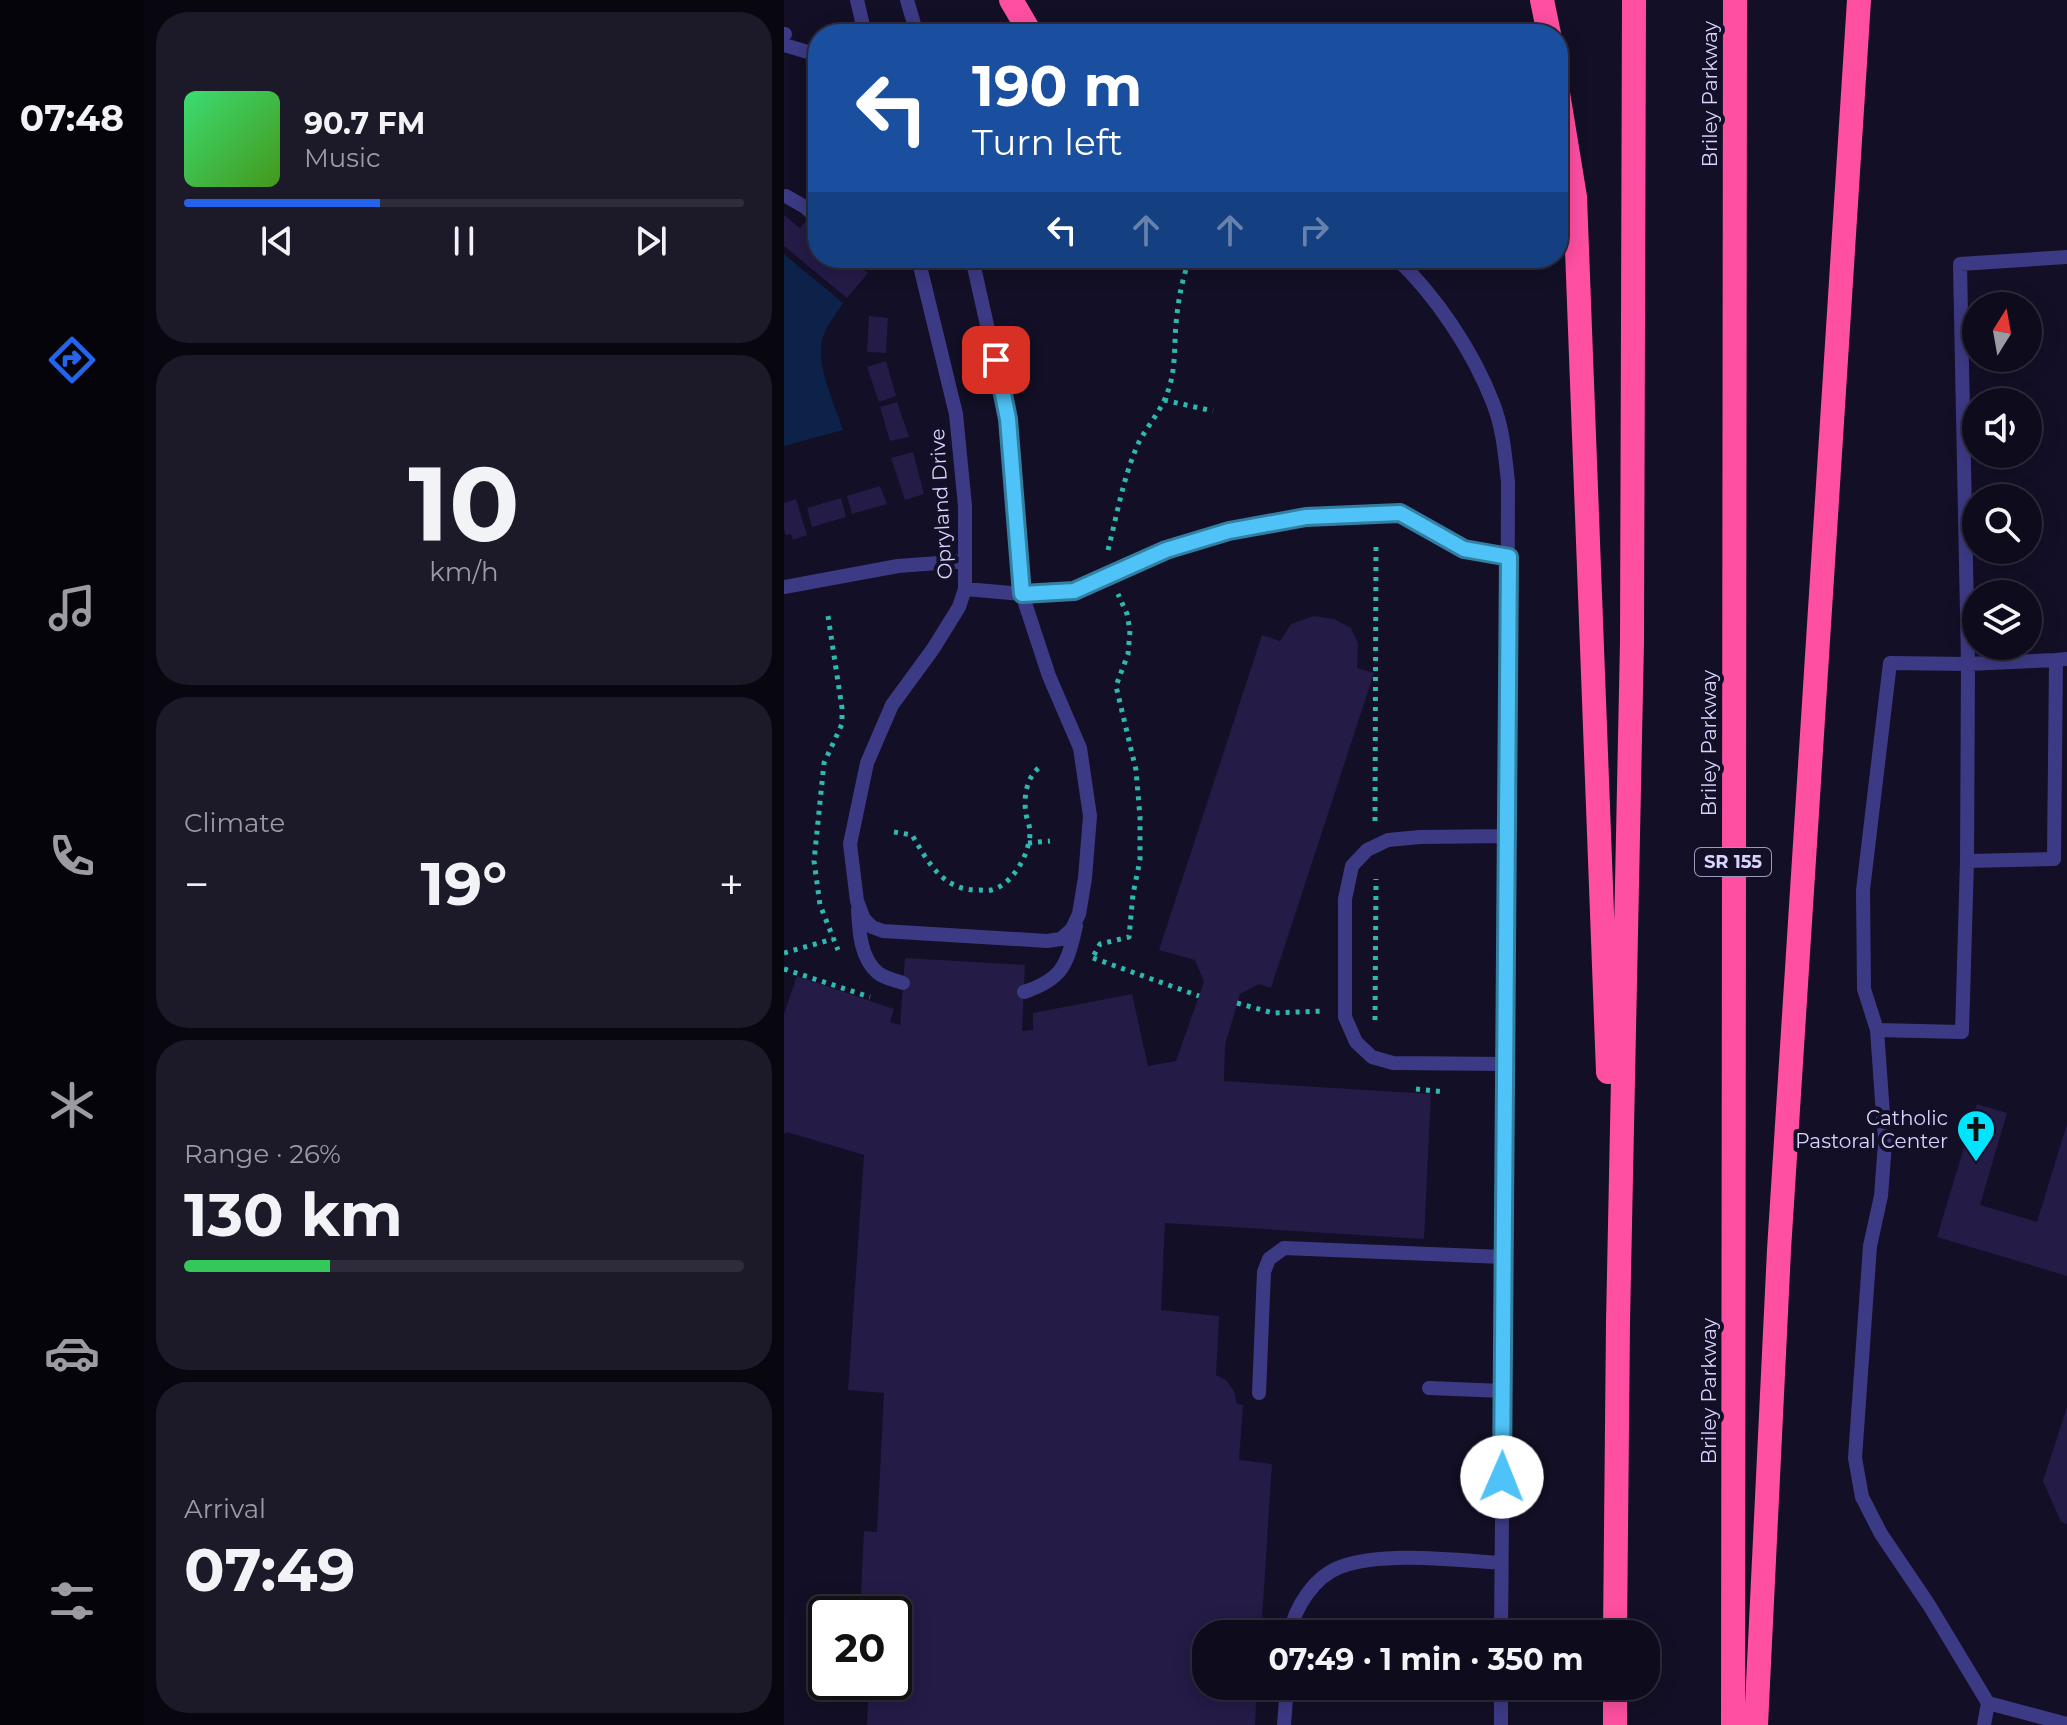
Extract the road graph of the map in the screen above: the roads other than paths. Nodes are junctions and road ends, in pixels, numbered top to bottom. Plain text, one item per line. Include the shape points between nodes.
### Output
1 (857, 0) edge
2 (907, 0) edge
3 (1011, 0) edge
4 (1542, 0) edge
5 (1634, 0) edge
6 (1735, 0) edge
7 (1859, 0) edge
8 (863, 24) edge
9 (914, 24) edge
10 (1025, 24) edge
11 (1547, 24) edge
12 (784, 34) edge
13 (788, 50) edge
14 (808, 53) edge
15 (1568, 154) edge
16 (786, 196) edge
17 (808, 210) edge
18 (2067, 257) edge
19 (920, 268) edge
20 (974, 268) edge
21 (1406, 268) edge
22 (1509, 557) junction
23 (965, 561) junction
24 (784, 587) edge
25 (965, 589) junction
26 (1022, 594) junction
27 (2061, 659) edge
28 (1968, 664) junction
29 (1507, 836) junction
30 (1967, 861) junction
31 (857, 901) junction
32 (1079, 914) junction
33 (903, 983) dead end
34 (1024, 992) dead end
35 (1877, 1030) junction
36 (1506, 1064) junction
37 (1503, 1257) junction
38 (1618, 1322) junction
39 (1429, 1388) dead end
40 (1503, 1391) junction
41 (1259, 1393) dead end
42 (1501, 1563) junction
43 (1294, 1620) edge
44 (1501, 1620) edge
45 (1615, 1620) edge
46 (1286, 1700) edge
47 (1501, 1700) edge
48 (1615, 1700) edge
49 (1988, 1703) junction
50 (2067, 1724) edge
51 (1284, 1725) edge
52 (1501, 1725) edge
53 (1615, 1725) edge
54 (1733, 1725) edge
55 (1756, 1725) edge
56 (1984, 1725) edge

1 - 8 lane
2 - 9 lane
3 - 10 highway
4 - 11 highway
5 - 38 highway via 1632,641
6 - 54 highway, Briley Parkway / SR 155
7 - 55 highway via 1779,1250
12 - 13 lane
13 - 14 lane
15 - 38 highway via 1575,197
16 - 17 lane
18 - 28 lane via 1960,264
19 - 23 lane, Opryland Drive via 956,414
20 - 26 lane via 1008,419
21 - 22 lane via 1469,354 1493,403 1508,482
22 - 26 lane via 1464,549 1400,513 1306,517 1229,531 1166,550 1074,591
22 - 29 lane
23 - 24 lane via 898,566
23 - 25 lane, Opryland Drive
25 - 26 lane
25 - 31 lane, Opryland Drive via 933,649 892,705 867,763 850,844
26 - 32 lane via 1080,748 1090,816
27 - 28 lane
27 - 30 lane via 2054,859
28 - 30 lane
28 - 35 lane via 1890,663 1863,890 1864,989
29 - 36 lane
29 - 36 lane via 1388,840 1367,850 1352,866 1345,899 1345,1017 1356,1042 1372,1057 1393,1063
30 - 35 lane via 1962,1032
31 - 32 lane via 864,919 883,931 1047,941 1061,939
31 - 33 lane, Opryland Drive via 869,962 879,974
32 - 34 lane via 1060,972 1046,985
35 - 49 lane via 1885,1143 1870,1246 1855,1458 1862,1497 1881,1534
36 - 37 lane
37 - 40 lane
37 - 41 lane via 1284,1248 1269,1259 1264,1272
38 - 45 highway
39 - 40 lane
40 - 42 lane
42 - 43 lane via 1416,1558 1359,1562 1318,1582
42 - 44 lane
46 - 51 lane
47 - 52 lane
48 - 53 highway
49 - 50 lane
49 - 56 lane

